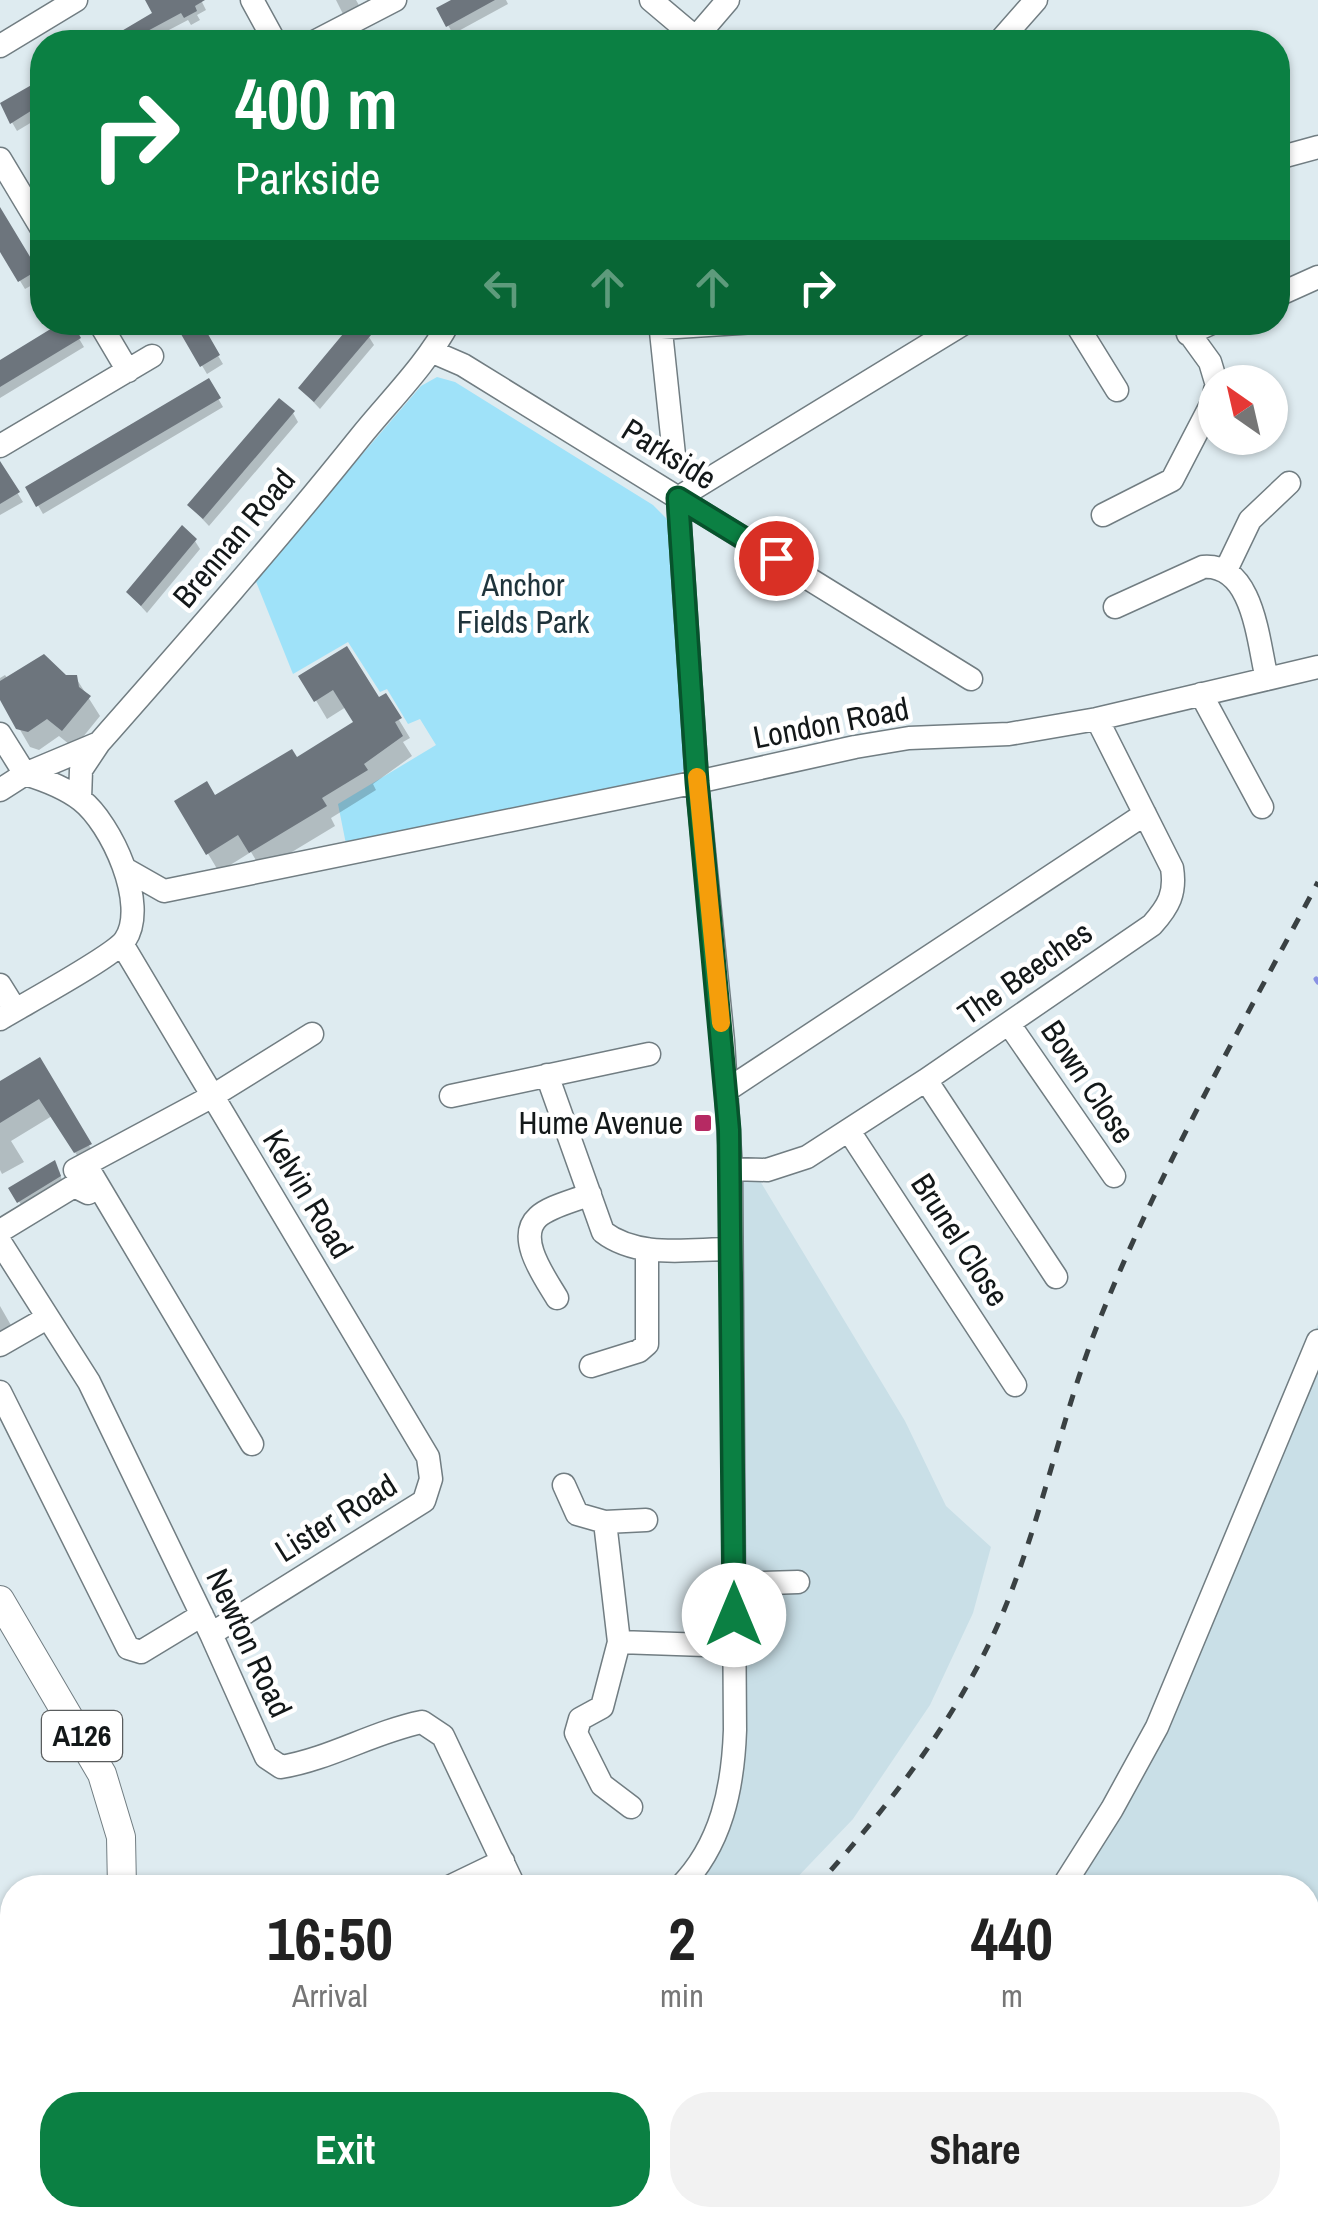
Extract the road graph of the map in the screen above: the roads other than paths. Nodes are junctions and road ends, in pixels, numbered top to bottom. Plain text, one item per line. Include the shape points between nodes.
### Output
1 (76, 0) edge
2 (252, 0) edge
3 (395, 0) edge
4 (651, 0) edge
5 (728, 0) edge
6 (1036, 0) edge
7 (269, 30) edge
8 (337, 30) edge
9 (683, 30) edge
10 (702, 30) edge
11 (1010, 30) edge
12 (0, 46) edge
13 (1318, 147) edge
14 (1290, 155) edge
15 (0, 159) edge
16 (30, 209) edge
17 (1318, 277) edge
18 (1290, 289) edge
19 (107, 335) edge
20 (443, 335) edge
21 (661, 335) edge
22 (945, 335) edge
23 (1083, 335) edge
24 (1189, 335) edge
25 (433, 352) junction
26 (152, 356) dead end
27 (1211, 365) edge
28 (128, 371) junction
29 (1117, 390) dead end
30 (1198, 432) edge
31 (0, 446) edge
32 (674, 455) dead end
33 (1290, 483) dead end
34 (678, 498) junction
35 (1103, 515) dead end
36 (1226, 570) junction
37 (1116, 607) dead end
38 (1318, 667) edge
39 (971, 679) dead end
40 (1267, 679) junction
41 (1201, 694) junction
42 (1098, 718) junction
43 (0, 734) edge
44 (99, 743) junction
45 (24, 774) junction
46 (697, 782) junction
47 (0, 790) edge
48 (80, 799) junction
49 (1262, 807) dead end
50 (1145, 814) junction
51 (127, 870) junction
52 (164, 891) junction
53 (127, 934) junction
54 (0, 985) edge
55 (8, 1014) edge
56 (1009, 1024) junction
57 (312, 1034) dead end
58 (649, 1054) dead end
59 (547, 1075) junction
60 (926, 1080) junction
61 (727, 1090) junction
62 (452, 1096) dead end
63 (211, 1097) junction
64 (850, 1131) junction
65 (730, 1169) junction
66 (1114, 1176) dead end
67 (88, 1193) dead end
68 (590, 1194) junction
69 (0, 1230) edge
70 (0, 1242) edge
71 (647, 1249) junction
72 (731, 1249) junction
73 (1056, 1278) dead end
74 (557, 1298) dead end
75 (47, 1318) junction
76 (1318, 1340) edge
77 (0, 1345) edge
78 (590, 1366) dead end
79 (1016, 1385) dead end
80 (0, 1392) edge
81 (252, 1444) dead end
82 (431, 1479) joint
83 (564, 1485) dead end
84 (646, 1520) dead end
85 (604, 1522) junction
86 (798, 1582) dead end
87 (734, 1584) junction
88 (0, 1600) edge
89 (206, 1624) junction
90 (619, 1642) junction
91 (734, 1646) junction
92 (630, 1806) dead end
93 (503, 1861) junction
94 (122, 1875) edge
95 (474, 1875) edge
96 (510, 1875) edge
97 (689, 1875) edge
98 (1070, 1875) edge

1 - 12 street
2 - 7 street
3 - 8 street
4 - 9 street
5 - 10 street
6 - 11 street
13 - 14 street
15 - 16 street
17 - 18 street
19 - 28 street
20 - 25 street, Brennan Road
21 - 32 street
22 - 34 street
23 - 29 street
24 - 27 street
25 - 34 street, Parkside
25 - 44 street, Brennan Road
26 - 28 street
28 - 31 street
30 - 35 street via 1178,474
33 - 36 street via 1250,520
34 - 39 street, Parkside
34 - 46 street
36 - 37 street via 1202,568
36 - 40 street via 1246,597
38 - 40 street, London Road
40 - 41 street, London Road
41 - 42 street, London Road
41 - 49 street
42 - 46 street, London Road via 1008,734 891,741
42 - 50 street, The Beeches
43 - 45 street
44 - 45 street
44 - 48 street, Brennan Road via 81,770
45 - 47 street
45 - 48 street
46 - 52 street, London Road
46 - 61 street
48 - 51 street
50 - 56 street, The Beeches via 1172,868 1172,900 1152,925
50 - 61 street
51 - 52 street
51 - 53 street via 133,913
52 - 53 street via 147,903
53 - 55 street
53 - 63 street, Kelvin Road
54 - 55 street
56 - 60 street, The Beeches
56 - 66 street, Bown Close
57 - 63 street
58 - 59 street
59 - 62 street
59 - 68 street
60 - 64 street, The Beeches
60 - 73 street
61 - 65 street
63 - 81 street via 80,1167
63 - 82 street, Kelvin Road via 428,1457
64 - 65 street, The Beeches via 807,1157 767,1170
64 - 79 street, Brunel Close
65 - 72 street
67 - 69 street via 74,1186
68 - 71 street via 603,1232 620,1246
68 - 74 street via 540,1216 531,1230 531,1250
70 - 75 street, Newton Road
71 - 72 street
71 - 78 street via 647,1344
72 - 87 street
75 - 77 street
75 - 89 street, Newton Road via 89,1382
76 - 98 street via 1158,1727
80 - 89 street, Lister Road via 128,1648 141,1652
82 - 89 street, Lister Road via 424,1502
83 - 85 street via 576,1514
84 - 85 street
85 - 90 street
86 - 87 street
87 - 91 street
88 - 94 main road, A126 via 102,1774 121,1837
89 - 93 street, Newton Road via 266,1757 281,1767 304,1764 422,1722 443,1736
90 - 91 street
90 - 92 street via 602,1708 580,1719 576,1733 602,1785
91 - 97 street via 734,1773 712,1842
93 - 95 street
93 - 96 street, Newton Road

